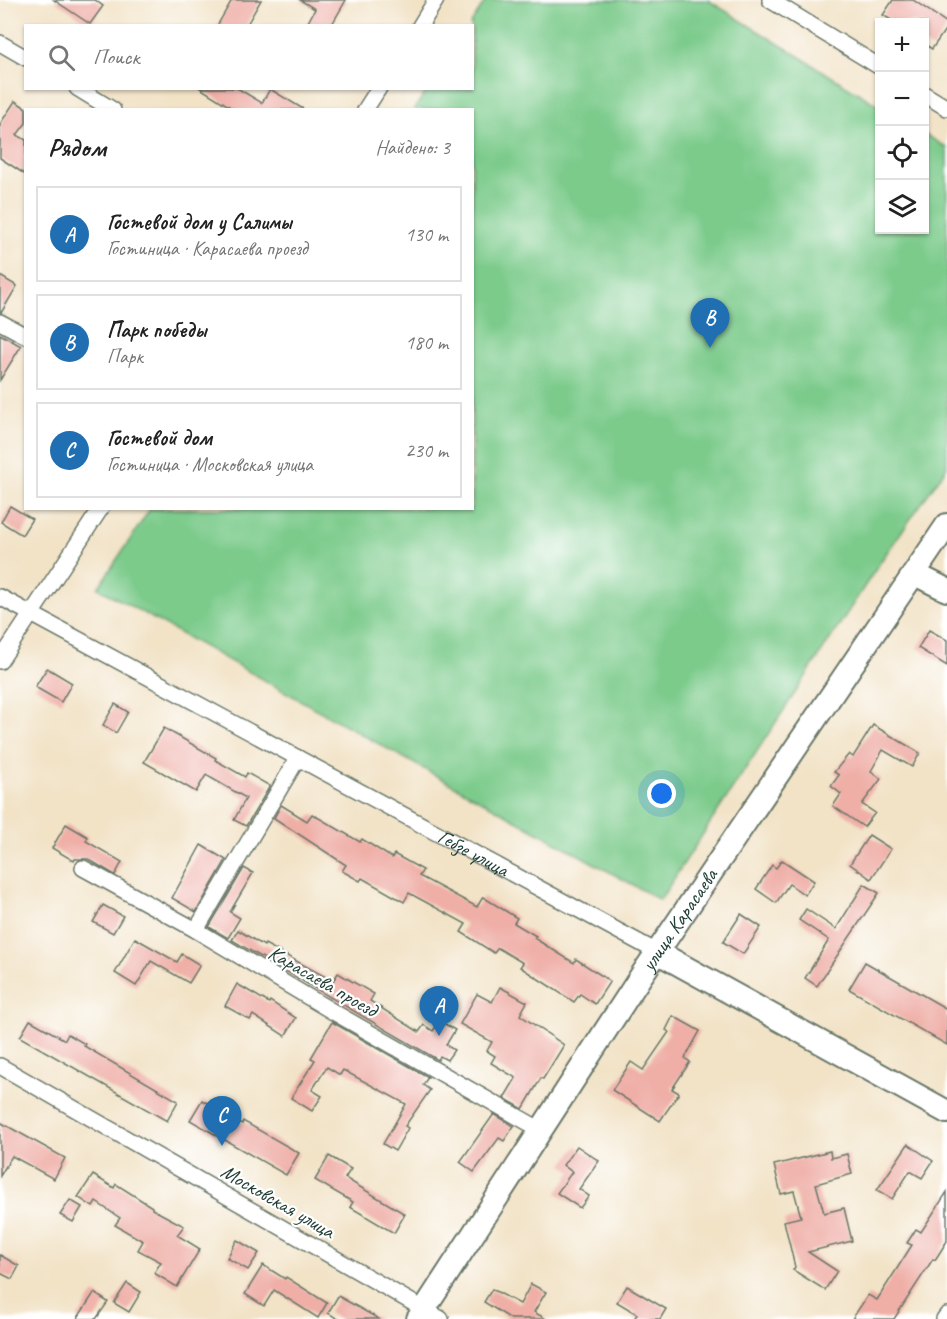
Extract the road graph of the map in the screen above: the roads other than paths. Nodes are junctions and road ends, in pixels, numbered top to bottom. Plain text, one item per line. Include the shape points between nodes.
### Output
1 (436, 0) edge
2 (770, 0) edge
3 (421, 24) edge
4 (0, 43) edge
5 (24, 57) edge
6 (875, 65) edge
7 (80, 90) edge
8 (378, 90) edge
9 (929, 97) edge
10 (110, 108) edge
11 (366, 108) edge
12 (947, 108) edge
13 (0, 322) edge
14 (24, 335) edge
15 (99, 510) edge
16 (947, 525) edge
17 (915, 574) junction
18 (947, 590) edge
19 (0, 597) edge
20 (31, 614) junction
21 (0, 661) edge
22 (298, 758) junction
23 (83, 868) dead end
24 (196, 930) junction
25 (657, 952) junction
26 (0, 1066) edge
27 (947, 1112) edge
28 (541, 1130) junction
29 (947, 1315) edge
30 (428, 1316) edge
31 (944, 1319) edge

1 - 3 street
2 - 6 street
4 - 5 street
7 - 10 street
8 - 11 street
9 - 12 street
13 - 14 street
15 - 20 street
16 - 17 main road, улица Карасаева
17 - 18 main road
17 - 25 main road, улица Карасаева
19 - 20 street, Гебзе улица
20 - 21 street
20 - 22 street, Гебзе улица
22 - 24 street
22 - 25 street, Гебзе улица
23 - 24 street, Карасаева проезд
24 - 28 street, Карасаева проезд
25 - 27 main road, Гебзе улица
25 - 28 main road, улица Карасаева
26 - 30 street, Московская улица
28 - 30 main road, улица Карасаева
29 - 31 street

